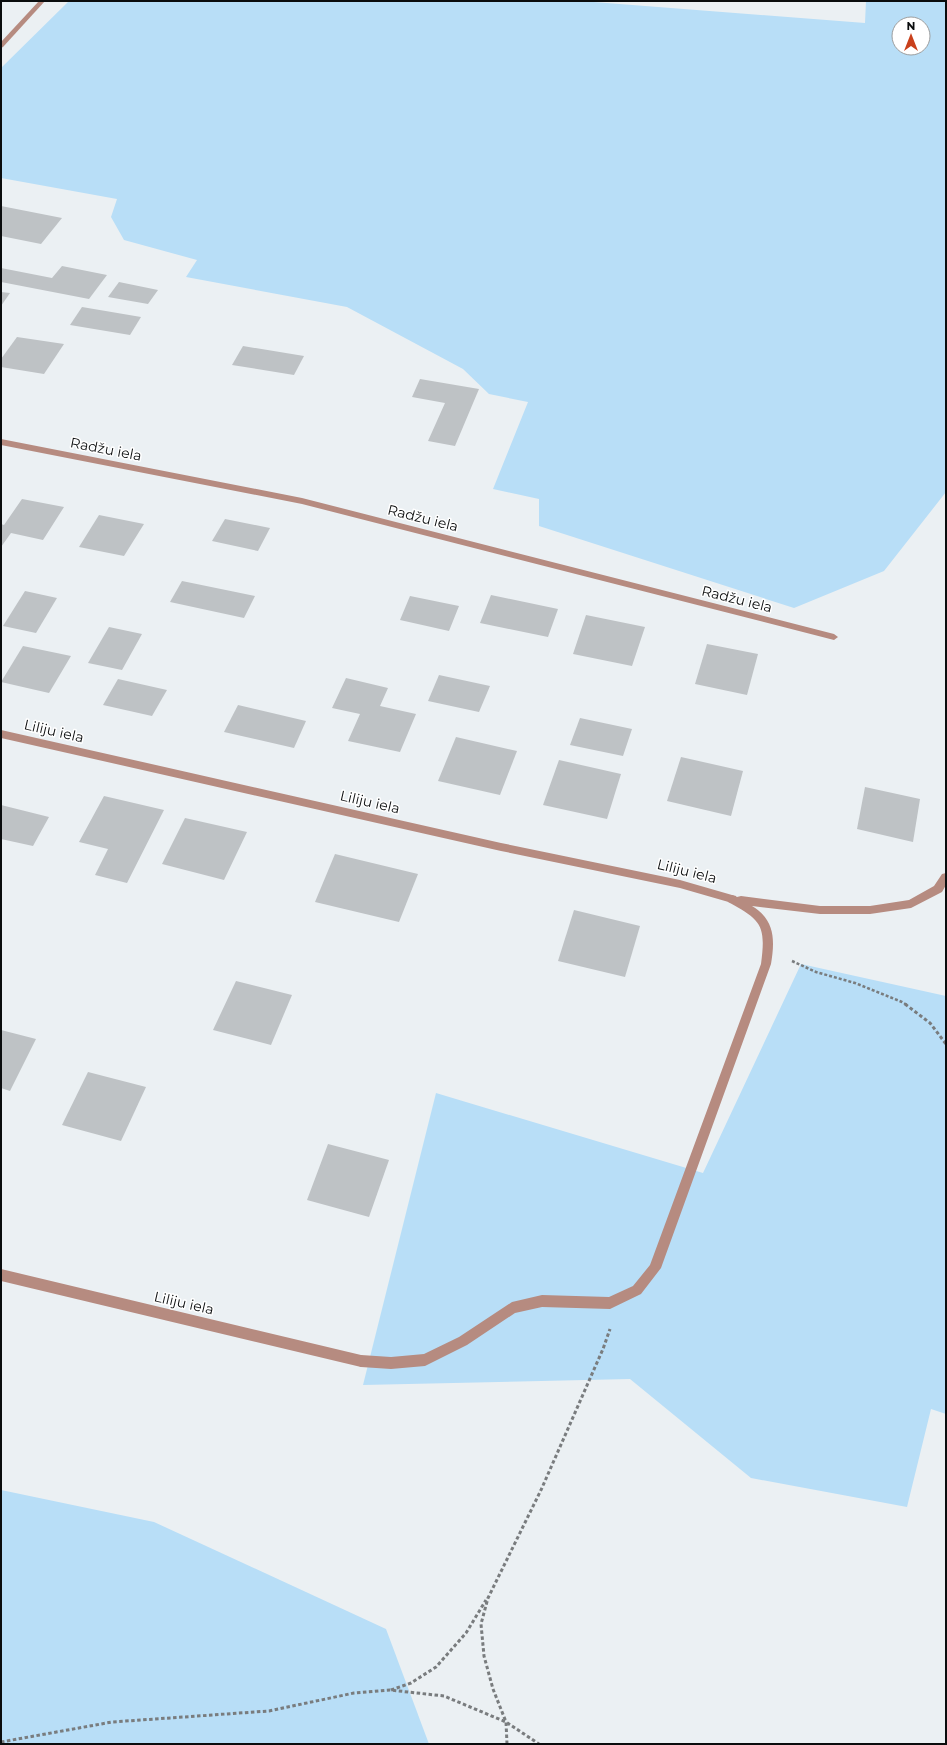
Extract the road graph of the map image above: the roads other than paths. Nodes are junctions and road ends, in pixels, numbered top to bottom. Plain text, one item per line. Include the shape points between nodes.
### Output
1 (42, 1) edge
2 (1, 46) edge
3 (1, 442) edge
4 (834, 637) dead end
5 (1, 734) edge
6 (946, 877) edge
7 (732, 899) junction
8 (1, 1275) edge

1 - 2 street
3 - 4 street, Radžu iela via 302,501
5 - 7 street, Liliju iela via 501,847 680,884
6 - 7 street via 938,889 912,904 870,910 820,910
7 - 8 street, Liliju iela via 752,909 769,930 770,944 766,964 655,1268 637,1290 610,1303 542,1301 512,1308 463,1341 425,1360 391,1363 361,1361

